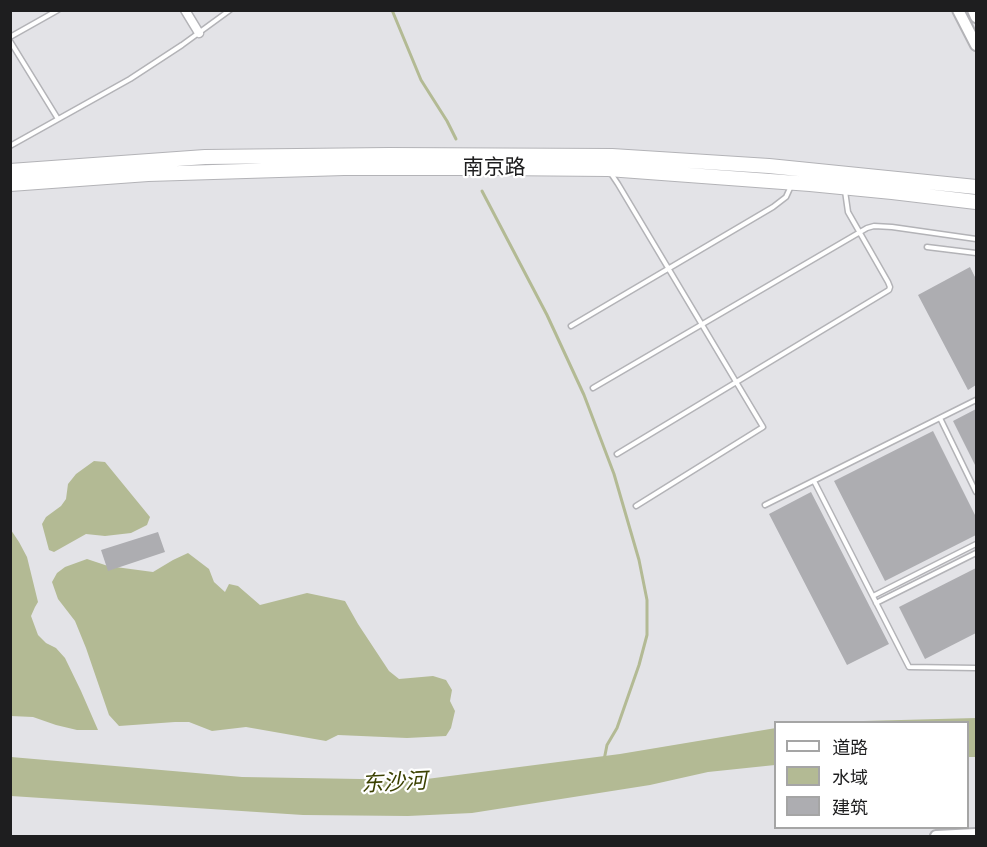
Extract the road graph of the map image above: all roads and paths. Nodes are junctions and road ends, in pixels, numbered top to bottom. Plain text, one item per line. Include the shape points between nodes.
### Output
1 (58, 10) edge
2 (185, 10) edge
3 (230, 10) edge
4 (958, 10) edge
5 (973, 10) edge
6 (976, 17) edge
7 (199, 33) junction
8 (10, 39) edge
9 (976, 45) edge
10 (58, 119) junction
11 (10, 146) edge
12 (608, 169) junction
13 (10, 171) edge
14 (793, 183) junction
15 (10, 184) edge
16 (844, 187) junction
17 (976, 187) edge
18 (976, 202) edge
19 (859, 232) junction
20 (976, 239) edge
21 (927, 247) dead end
22 (976, 253) edge
23 (669, 268) junction
24 (702, 325) junction
25 (571, 326) dead end
26 (736, 382) junction
27 (594, 388) dead end
28 (976, 400) edge
29 (940, 418) junction
30 (616, 454) dead end
31 (814, 481) junction
32 (976, 492) edge
33 (765, 505) dead end
34 (636, 506) dead end
35 (976, 544) edge
36 (976, 554) edge
37 (873, 596) junction
38 (876, 603) junction
39 (976, 668) edge
40 (976, 834) edge
41 (936, 837) edge

1 - 8 lane
2 - 7 street
3 - 7 lane
4 - 9 street
5 - 6 street
7 - 10 lane via 130,79
8 - 10 lane
10 - 11 lane
12 - 14 main road, 南京路
12 - 15 main road, 南京路 via 344,168 148,174
12 - 23 lane
13 - 17 main road, 南京路 via 205,158 612,156 769,166
14 - 16 main road, 南京路
14 - 23 lane via 786,197 773,207
16 - 18 main road, 南京路
16 - 19 lane via 848,212
19 - 20 lane via 874,226 892,227
19 - 24 lane
19 - 26 lane via 889,290
21 - 22 lane
23 - 24 lane
23 - 25 lane
24 - 26 lane
24 - 27 lane
26 - 30 lane
26 - 34 lane via 763,427
28 - 29 lane
29 - 31 lane
29 - 32 lane
31 - 33 lane
31 - 37 lane
35 - 37 lane
36 - 38 lane
37 - 38 lane
38 - 39 lane via 909,667
40 - 41 street

